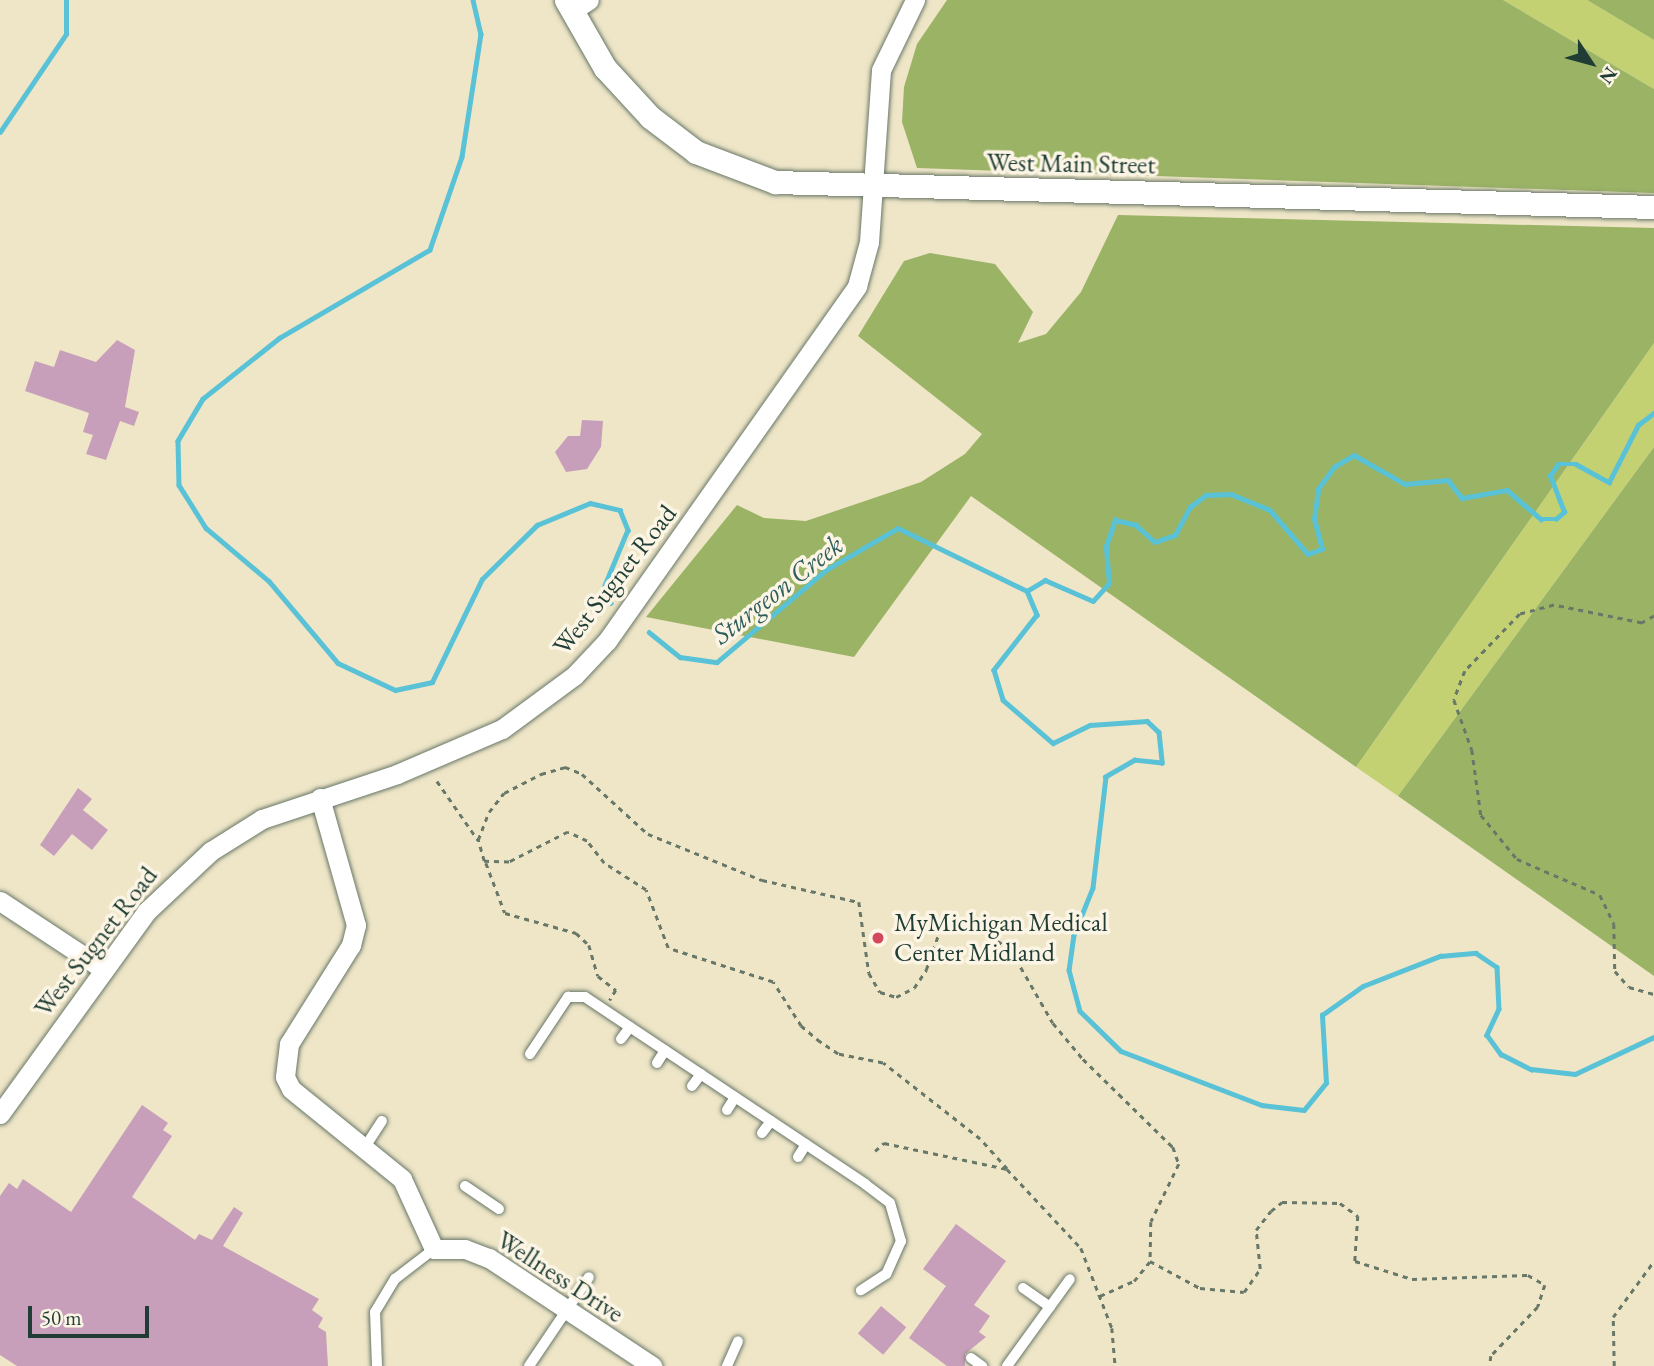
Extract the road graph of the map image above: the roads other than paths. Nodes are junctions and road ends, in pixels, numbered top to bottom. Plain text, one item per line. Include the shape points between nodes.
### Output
1 (915, 0) edge
2 (576, 4) edge
3 (871, 187) junction
4 (1654, 207) edge
5 (320, 798) junction
6 (0, 901) edge
7 (103, 968) junction
8 (630, 1027) junction
9 (621, 1039) dead end
10 (665, 1050) junction
11 (530, 1054) dead end
12 (657, 1063) dead end
13 (701, 1074) junction
14 (692, 1086) dead end
15 (735, 1097) junction
16 (727, 1110) dead end
17 (0, 1114) edge
18 (382, 1121) dead end
19 (771, 1121) junction
20 (762, 1133) dead end
21 (806, 1144) junction
22 (365, 1147) junction
23 (798, 1157) dead end
24 (465, 1186) dead end
25 (499, 1209) dead end
26 (434, 1250) junction
27 (589, 1277) dead end
28 (1070, 1279) dead end
29 (1024, 1288) dead end
30 (860, 1290) dead end
31 (1050, 1307) junction
32 (566, 1310) junction
33 (738, 1341) dead end
34 (971, 1358) dead end
35 (377, 1366) edge
36 (529, 1366) edge
37 (652, 1366) edge
38 (727, 1366) edge
39 (982, 1366) edge
40 (1007, 1366) edge

1 - 3 street, West Sugnet Road via 881,70
2 - 3 street, West Main Street via 626,94 696,152 775,182
3 - 4 street, West Main Street
3 - 5 street, West Sugnet Road via 869,242 857,286 607,641 574,676 502,729 450,754
5 - 7 street, West Sugnet Road via 262,819 211,851 164,891
5 - 22 street via 356,925 351,945 289,1044 285,1077 299,1099
6 - 7 street
7 - 17 street, West Sugnet Road
8 - 9 lane
8 - 10 lane
8 - 11 lane via 577,994
10 - 12 lane
10 - 13 lane
13 - 14 lane
13 - 15 lane
15 - 16 lane
15 - 19 lane
18 - 22 lane
19 - 20 lane
19 - 21 lane
21 - 23 lane
21 - 30 lane via 890,1203 899,1220 894,1259 886,1274
22 - 26 street via 402,1179
24 - 25 lane
26 - 32 street, Wellness Drive via 465,1249 489,1258
26 - 35 lane via 395,1279 375,1312
27 - 32 lane
28 - 31 lane
29 - 31 lane
31 - 40 lane
32 - 36 lane
32 - 37 street, Wellness Drive
33 - 38 lane
34 - 39 lane

